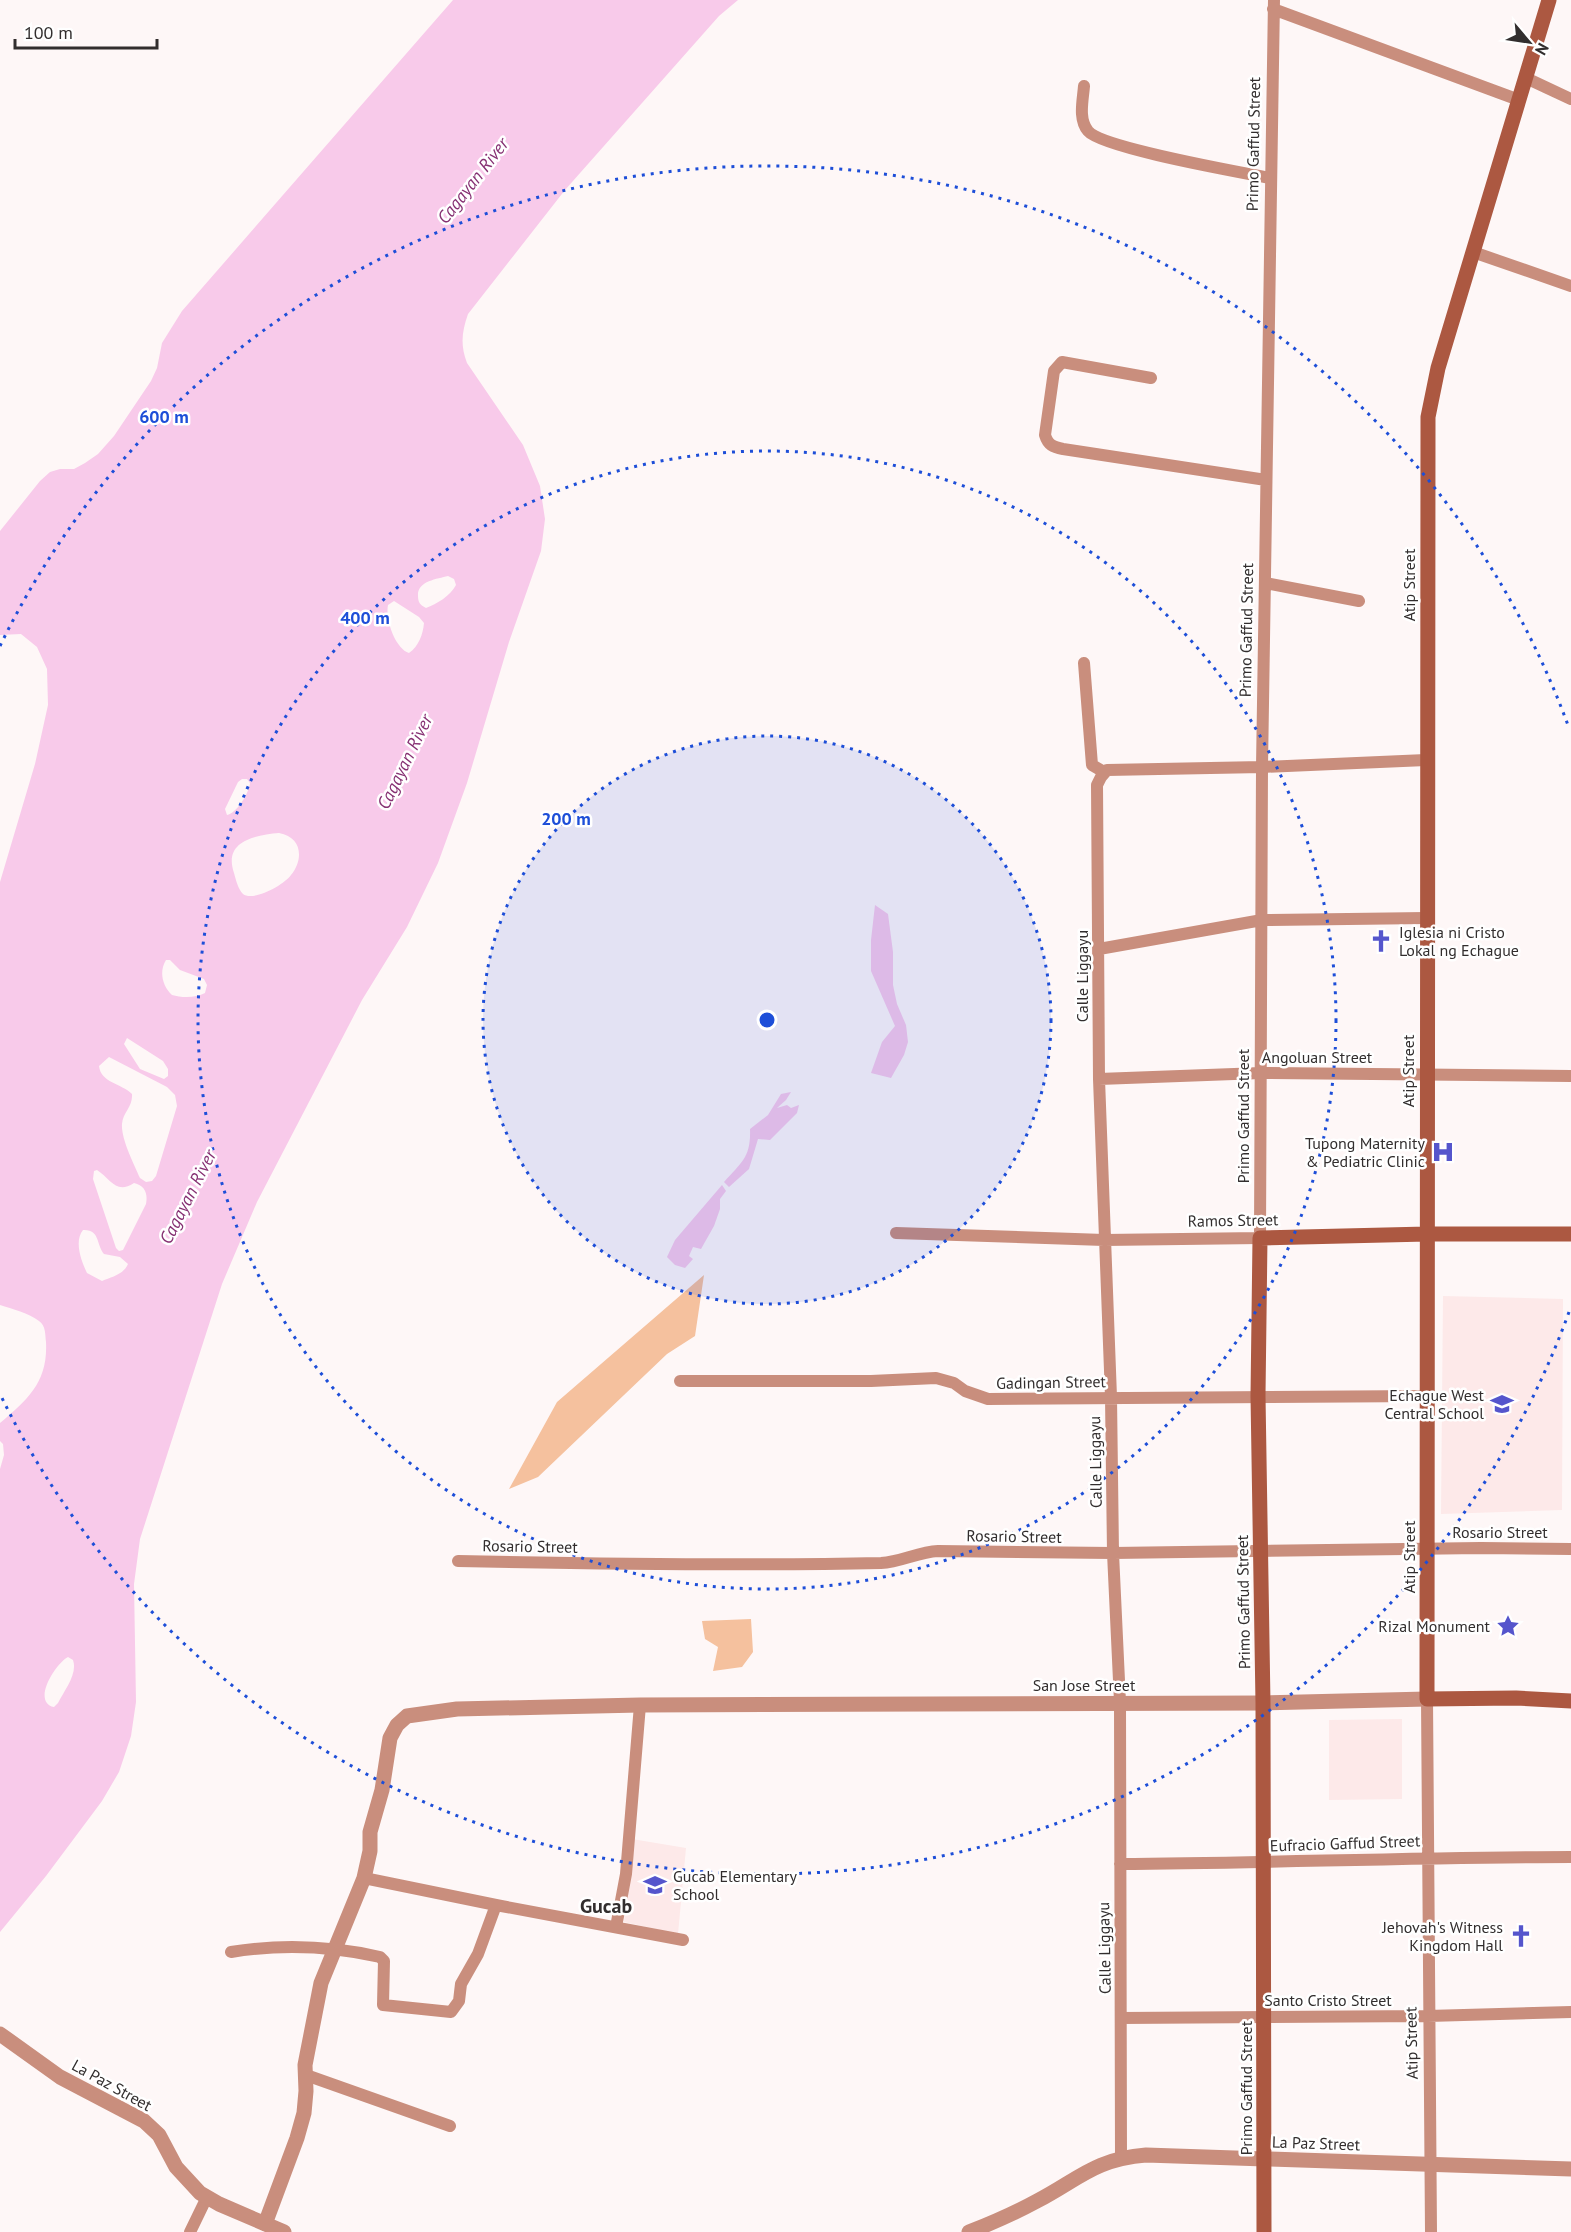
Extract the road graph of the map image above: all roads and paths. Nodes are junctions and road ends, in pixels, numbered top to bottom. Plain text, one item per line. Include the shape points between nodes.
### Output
1 (1549, 0) edge
2 (1274, 4) edge
3 (1526, 78) junction
4 (1084, 86) dead end
5 (1571, 99) edge
6 (1519, 100) junction
7 (1270, 178) junction
8 (1473, 252) junction
9 (1571, 286) edge
10 (1151, 378) dead end
11 (1266, 480) junction
12 (1265, 584) junction
13 (1359, 601) dead end
14 (1084, 663) dead end
15 (1426, 760) junction
16 (1262, 767) junction
17 (1106, 771) junction
18 (1426, 918) junction
19 (1262, 920) junction
20 (1099, 949) junction
21 (1261, 1073) junction
22 (1426, 1074) junction
23 (1571, 1076) edge
24 (1099, 1079) junction
25 (896, 1233) dead end
26 (1427, 1234) junction
27 (1571, 1234) edge
28 (1260, 1238) junction
29 (1104, 1240) junction
30 (680, 1381) dead end
31 (1258, 1396) junction
32 (1426, 1396) junction
33 (1111, 1397) junction
34 (1427, 1549) junction
35 (1571, 1549) edge
36 (1259, 1550) junction
37 (1113, 1553) junction
38 (458, 1561) dead end
39 (1426, 1699) junction
40 (1571, 1701) edge
41 (1120, 1702) junction
42 (1263, 1703) junction
43 (640, 1705) junction
44 (1427, 1857) junction
45 (1571, 1857) edge
46 (1263, 1863) junction
47 (1120, 1864) junction
48 (364, 1878) junction
49 (496, 1905) junction
50 (616, 1927) junction
51 (683, 1940) dead end
52 (335, 1948) junction
53 (231, 1952) dead end
54 (1571, 2012) edge
55 (1428, 2016) junction
56 (1264, 2017) junction
57 (1121, 2018) junction
58 (0, 2034) edge
59 (306, 2075) junction
60 (450, 2126) dead end
61 (1121, 2157) junction
62 (1264, 2159) junction
63 (1431, 2164) junction
64 (1571, 2169) edge
65 (207, 2197) junction
66 (265, 2228) edge
67 (190, 2232) edge
68 (285, 2232) edge
69 (969, 2232) edge
70 (1264, 2232) edge
71 (1431, 2232) edge

1 - 3 main road, Atip Street
2 - 6 street
2 - 7 street, Primo Gaffud Street
3 - 5 street
3 - 6 main road, Atip Street
4 - 7 street via 1082,119 1086,129 1100,139
6 - 8 main road, Atip Street
7 - 11 street, Primo Gaffud Street
8 - 9 street
8 - 15 main road, Atip Street via 1436,376 1428,417
10 - 11 street via 1062,362 1054,371 1047,442 1063,449
11 - 12 street, Primo Gaffud Street
12 - 13 street
12 - 16 street, Primo Gaffud Street
14 - 17 street via 1092,765
15 - 16 street
15 - 18 main road, Atip Street
16 - 17 street
16 - 19 street, Primo Gaffud Street
17 - 20 street, Calle Liggayu via 1097,785
18 - 19 street
18 - 22 main road, Atip Street
19 - 20 street
19 - 21 street, Primo Gaffud Street
20 - 24 street, Calle Liggayu
21 - 22 street, Angoluan Street
21 - 24 street, Angoluan Street
21 - 28 street, Primo Gaffud Street
22 - 23 street, Angoluan Street
22 - 26 main road, Atip Street
24 - 29 street, Calle Liggayu
25 - 29 street, Ramos Street
26 - 27 main road, Ramos Street
26 - 28 main road, Ramos Street
26 - 32 main road, Atip Street
28 - 29 street, Ramos Street
28 - 31 main road, Primo Gaffud Street
29 - 33 street, Calle Liggayu
30 - 33 street, Gadingan Street via 936,1378 988,1399
31 - 32 street, Gadingan Street
31 - 33 street, Gadingan Street
31 - 36 main road, Primo Gaffud Street
32 - 34 main road, Atip Street
33 - 37 street, Calle Liggayu
34 - 35 street, Rosario Street
34 - 36 street, Rosario Street
34 - 39 main road, Atip Street
36 - 37 street, Rosario Street
36 - 42 main road, Primo Gaffud Street
37 - 38 street, Rosario Street via 926,1552 872,1563 651,1565
37 - 41 street, Calle Liggayu
39 - 40 main road, San Jose Street
39 - 42 street, San Jose Street
39 - 44 street, Atip Street
41 - 42 street, San Jose Street
41 - 43 street, San Jose Street
41 - 47 street, Calle Liggayu
42 - 46 main road, Primo Gaffud Street
43 - 48 street, San Jose Street via 457,1709 407,1716 390,1738
43 - 50 street via 626,1874
44 - 45 street, Eufracio Gaffud Street
44 - 46 street, Eufracio Gaffud Street
44 - 55 street, Atip Street
46 - 47 street, Eufracio Gaffud Street
46 - 56 main road, Primo Gaffud Street
47 - 57 street, Calle Liggayu
48 - 49 street
48 - 52 street, San Jose Street
49 - 50 street
49 - 52 street via 478,1954 461,1984 459,2001 451,2012 383,2005 383,1959
50 - 51 street
52 - 53 street via 261,1947
52 - 59 street, San Jose Street via 321,1983
54 - 55 street, Santo Cristo Street
55 - 56 street, Santo Cristo Street
55 - 63 street, Atip Street
56 - 57 street, Santo Cristo Street
56 - 62 main road, Primo Gaffud Street
57 - 61 street, Calle Liggayu
58 - 65 street, La Paz Street via 60,2077 144,2121 159,2135 176,2168
59 - 60 street
59 - 66 street, San Jose Street via 304,2113
61 - 62 street, La Paz Street
61 - 69 street, La Paz Street
62 - 63 street, La Paz Street
62 - 70 main road, Primo Gaffud Street
63 - 64 street, La Paz Street
63 - 71 street, Atip Street
65 - 66 street, La Paz Street
65 - 67 street
66 - 68 street, La Paz Street

